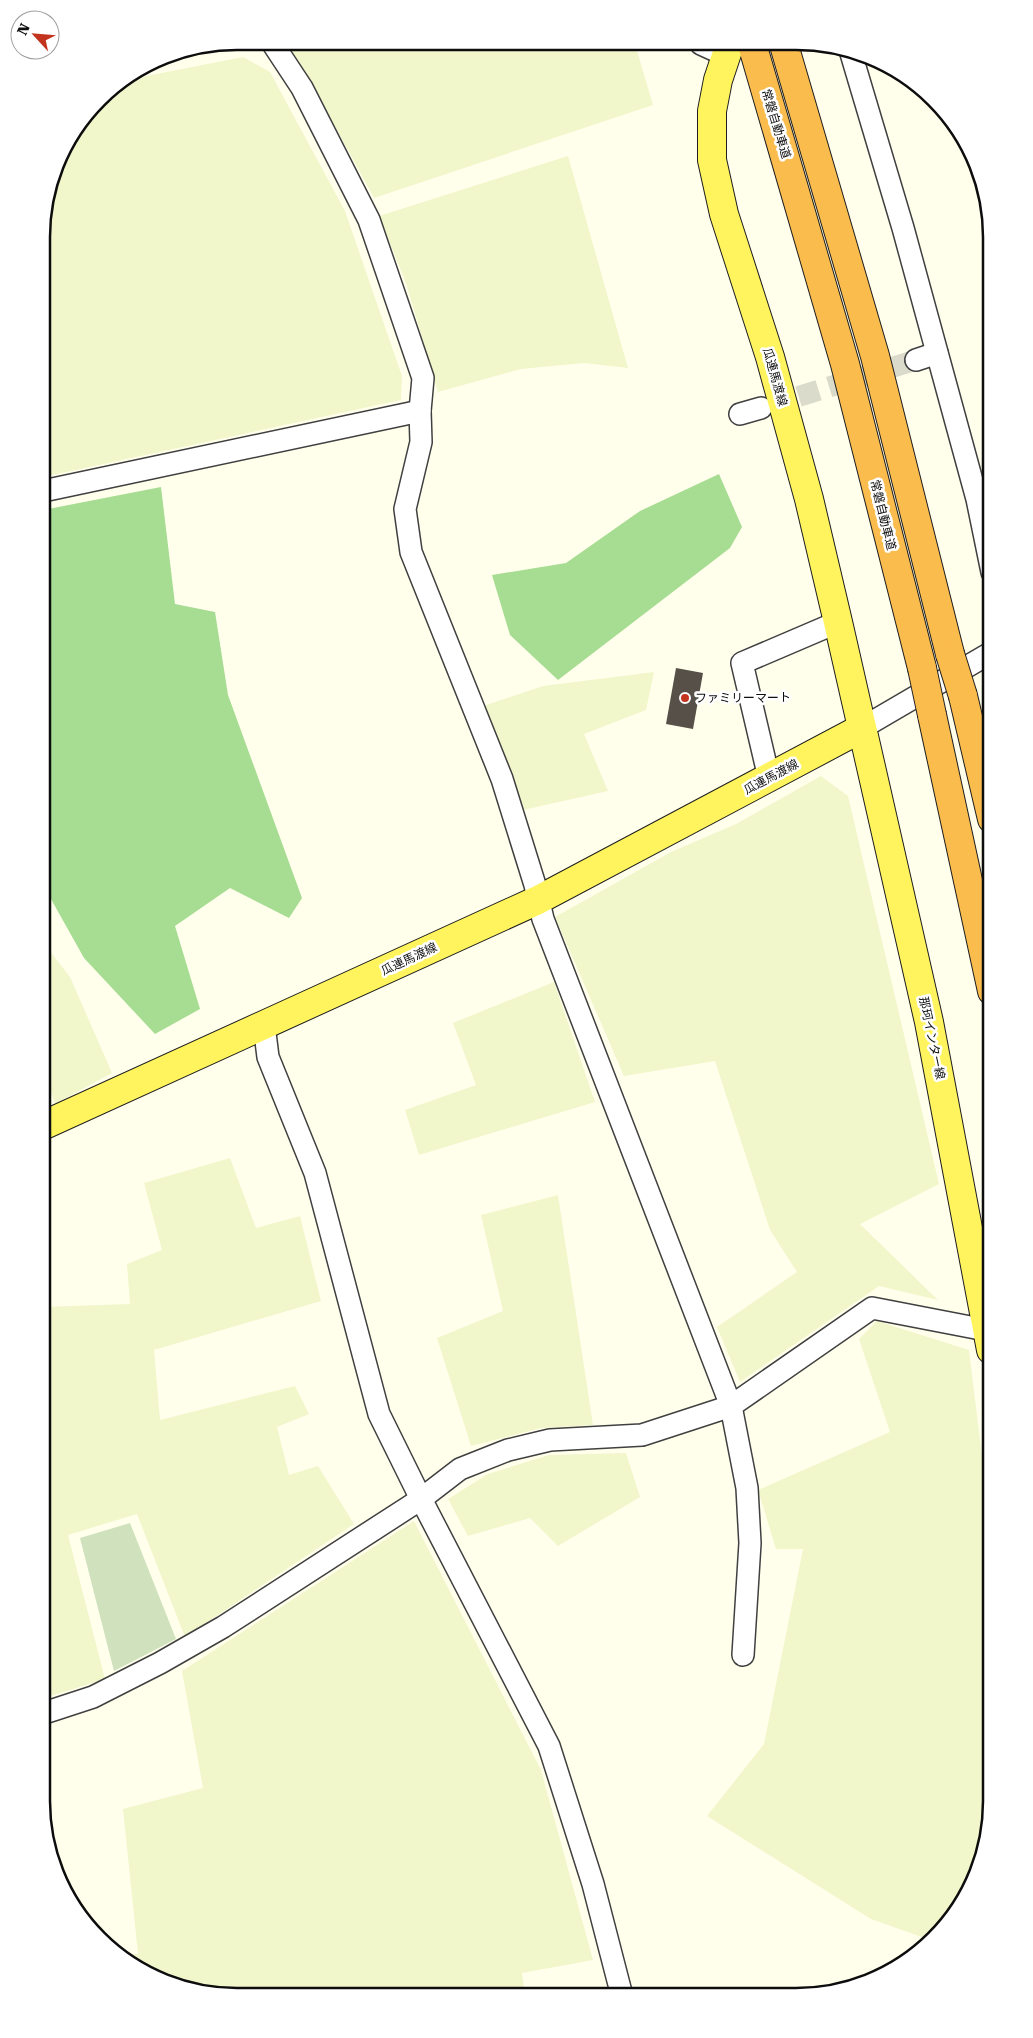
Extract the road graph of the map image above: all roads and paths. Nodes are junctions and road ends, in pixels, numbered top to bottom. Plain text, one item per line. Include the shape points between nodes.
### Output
1 (276, 50) edge
2 (739, 50) edge
3 (741, 50) edge
4 (785, 50) edge
5 (853, 59) edge
6 (937, 353) junction
7 (916, 360) tunnel mouth
8 (761, 408) tunnel mouth
9 (420, 411) junction
10 (740, 414) dead end
11 (50, 490) edge
12 (983, 525) edge
13 (838, 622) junction
14 (983, 657) edge
15 (862, 728) junction
16 (768, 778) junction
17 (983, 781) edge
18 (538, 900) junction
19 (983, 950) edge
20 (264, 1025) junction
21 (50, 1122) edge
22 (983, 1301) edge
23 (983, 1335) edge
24 (731, 1406) junction
25 (421, 1499) junction
26 (743, 1655) dead end
27 (50, 1711) edge
28 (620, 1988) edge

1 - 9 street via 302,88 369,220 423,378
2 - 13 main road, 瓜連馬渡線 via 712,111 712,160 724,214 770,358 809,499
3 - 19 highway, 常磐自動車道, bridge via 845,364 922,668
4 - 17 highway, bridge via 875,356
5 - 6 street
6 - 7 street
6 - 12 street
8 - 10 street
9 - 11 street
9 - 18 street via 421,442 406,509 411,552 502,779
13 - 15 main road, 瓜連馬渡線
13 - 16 street via 742,663
14 - 15 street
15 - 16 main road, 瓜連馬渡線
15 - 22 main road, 那珂インター線 via 929,1022
16 - 18 main road, 瓜連馬渡線
18 - 20 main road, 瓜連馬渡線
18 - 24 street
20 - 21 main road, 瓜連馬渡線
20 - 25 street via 268,1057 315,1173 379,1414
23 - 24 street via 872,1308
24 - 25 street via 642,1435 550,1440 508,1450 460,1469
24 - 26 street via 747,1488 750,1544
25 - 27 street via 224,1627 93,1697
25 - 28 street via 549,1746 593,1884

